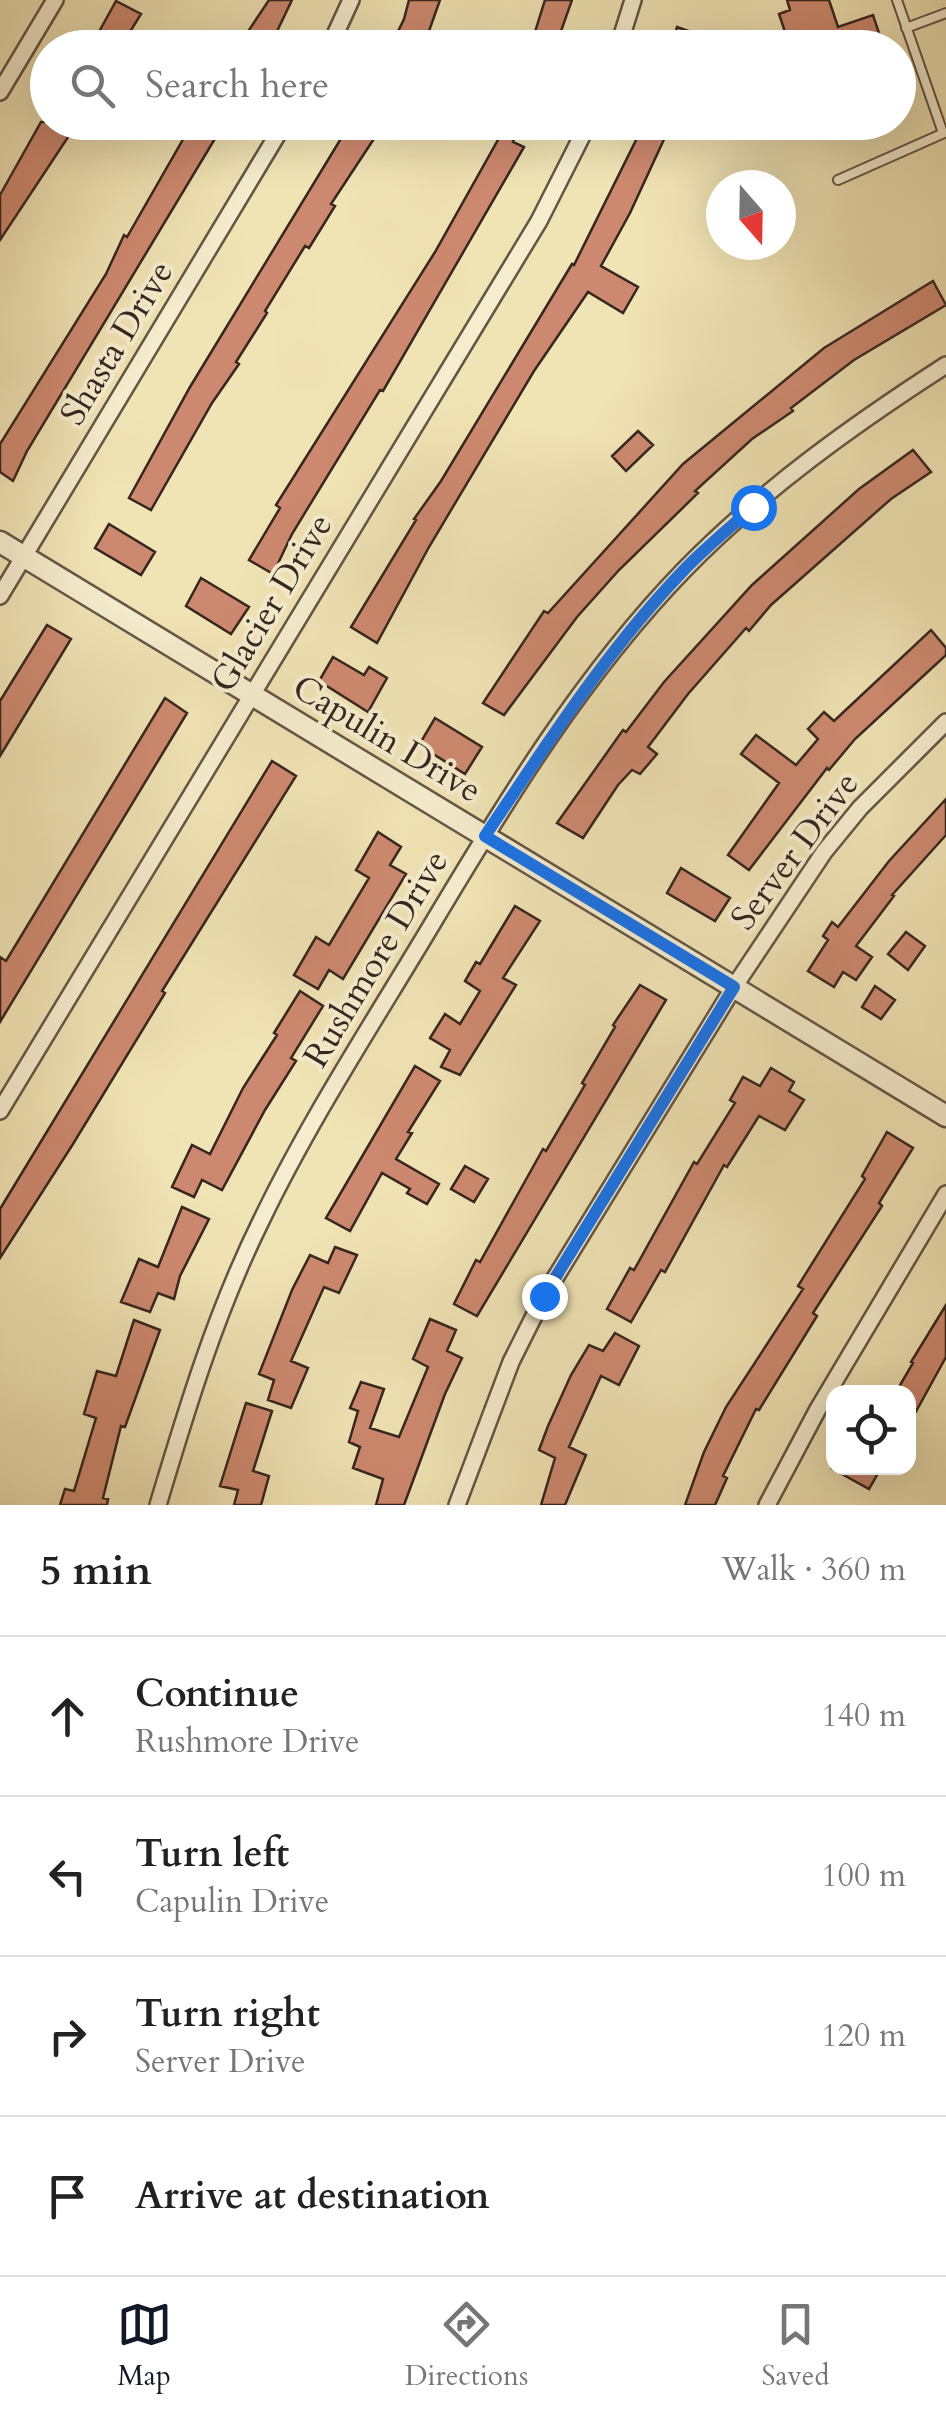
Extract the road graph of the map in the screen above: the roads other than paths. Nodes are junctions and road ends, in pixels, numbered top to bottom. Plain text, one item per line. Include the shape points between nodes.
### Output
1 (55, 0) edge
2 (351, 0) edge
3 (633, 0) edge
4 (898, 0) edge
5 (946, 13) edge
6 (906, 28) joint
7 (37, 30) edge
8 (337, 30) edge
9 (624, 30) edge
10 (30, 42) edge
11 (916, 55) edge
12 (0, 92) edge
13 (945, 133) edge
14 (274, 140) edge
15 (579, 140) edge
16 (838, 180) dead end
17 (946, 365) edge
18 (0, 542) edge
19 (24, 556) junction
20 (0, 596) edge
21 (251, 696) junction
22 (946, 722) edge
23 (485, 836) junction
24 (734, 987) junction
25 (0, 1111) edge
26 (946, 1116) edge
27 (946, 1194) edge
28 (158, 1505) edge
29 (458, 1505) edge
30 (767, 1505) edge

1 - 7 street
2 - 8 street
3 - 9 street
4 - 6 lane
5 - 6 lane
10 - 12 street
11 - 13 lane
13 - 16 lane
14 - 19 street, Shasta Drive
15 - 21 street, Glacier Drive via 538,221
17 - 23 street, Rushmore Drive via 829,444 685,569 572,707
18 - 19 street, Capulin Drive
19 - 20 street, Shasta Drive
19 - 21 street, Capulin Drive
21 - 23 street, Capulin Drive
21 - 25 street, Glacier Drive
22 - 24 street, Server Drive via 824,852
23 - 24 street, Capulin Drive
23 - 28 street, Rushmore Drive via 260,1223 197,1373
24 - 26 street, Capulin Drive
24 - 29 street, Server Drive via 544,1296 510,1362
27 - 30 street

